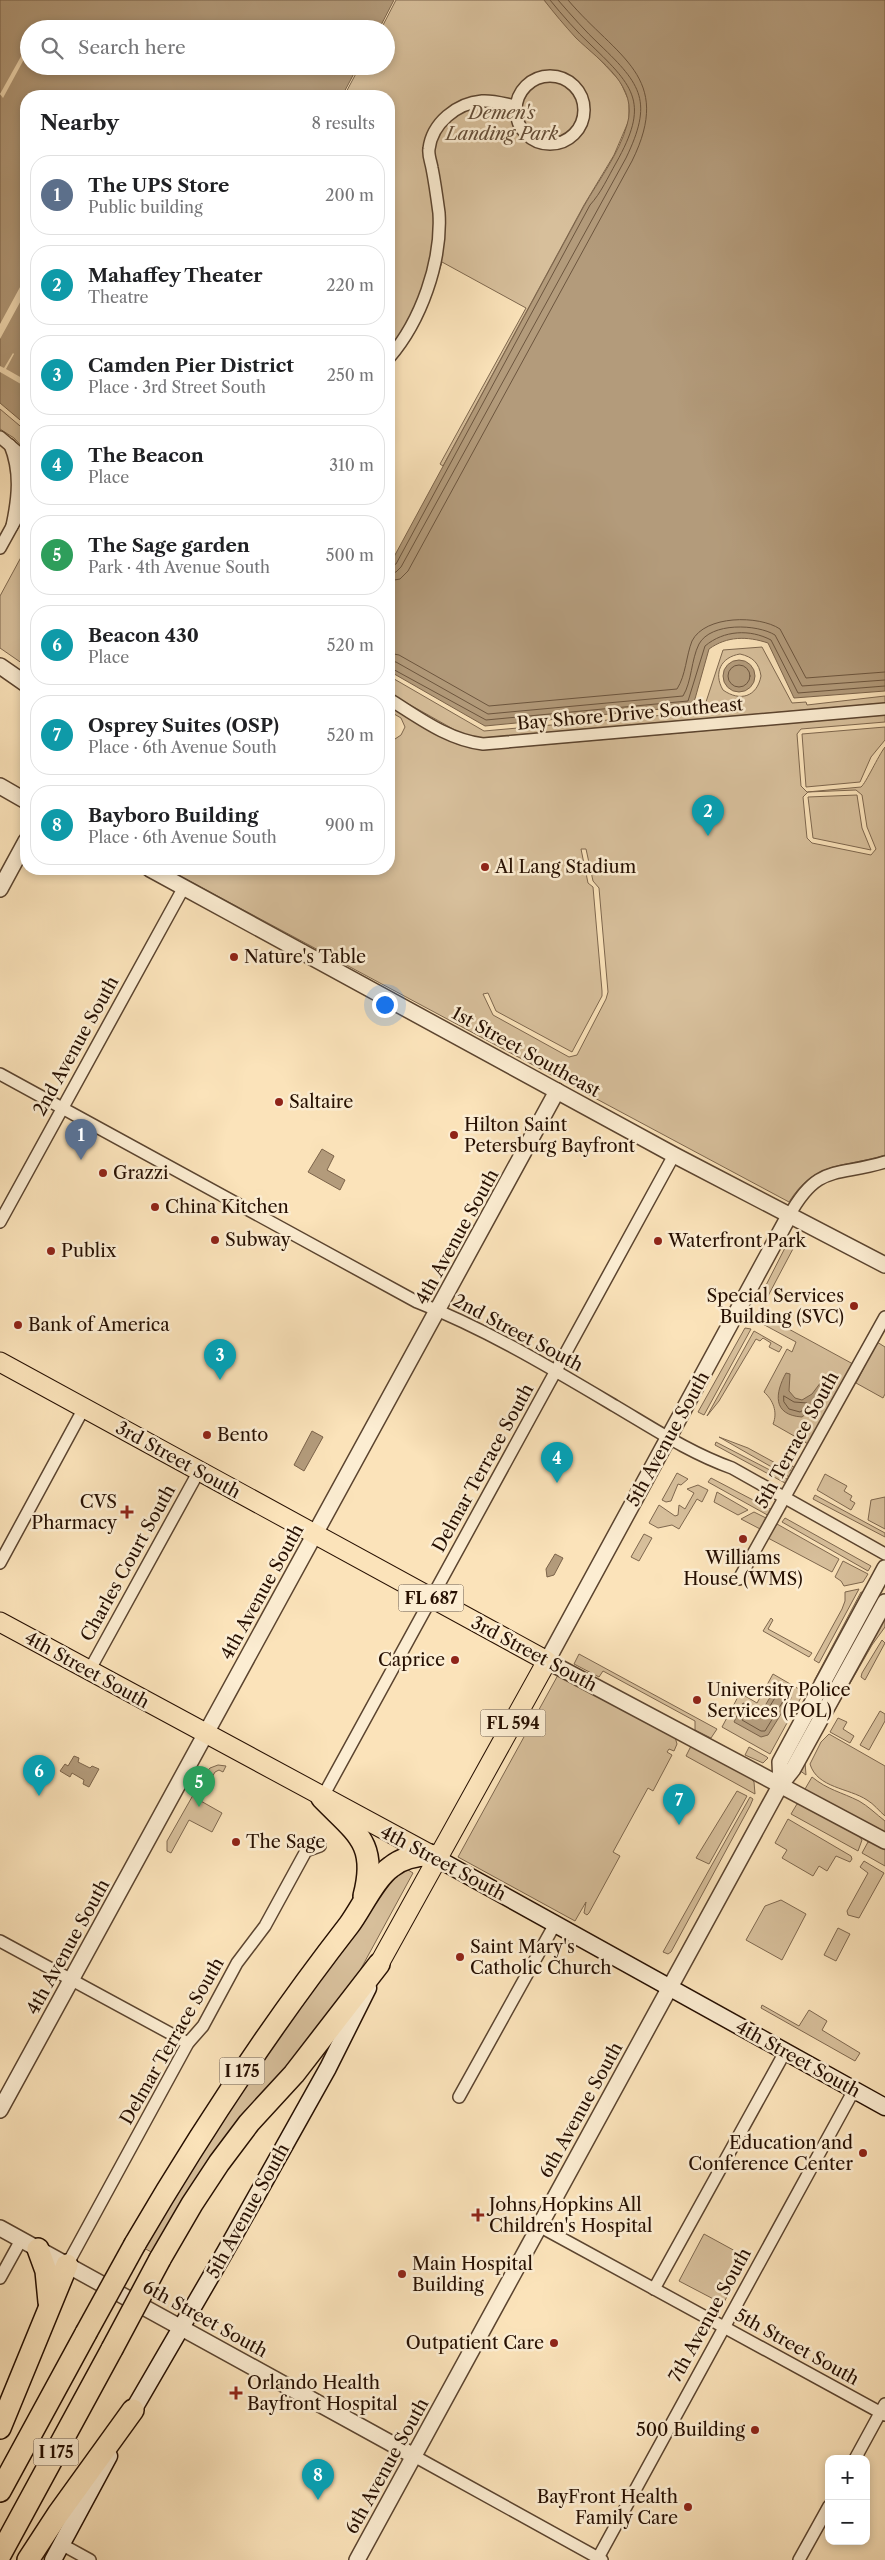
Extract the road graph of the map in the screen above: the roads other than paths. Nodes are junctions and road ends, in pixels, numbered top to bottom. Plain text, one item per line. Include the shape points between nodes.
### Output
1 (516, 106) junction
2 (395, 349) edge
3 (0, 437) edge
4 (10, 445) junction
5 (20, 454) edge
6 (20, 512) edge
7 (20, 519) edge
8 (12, 526) junction
9 (0, 548) edge
10 (0, 666) edge
11 (20, 680) edge
12 (395, 703) edge
13 (885, 709) edge
14 (0, 786) edge
15 (20, 798) edge
16 (20, 851) edge
17 (161, 875) edge
18 (184, 887) junction
19 (0, 889) edge
20 (0, 1074) edge
21 (558, 1092) junction
22 (62, 1108) junction
23 (674, 1155) junction
24 (885, 1162) edge
25 (789, 1216) junction
26 (0, 1222) edge
27 (885, 1265) edge
28 (438, 1310) junction
29 (885, 1316) edge
30 (0, 1362) edge
31 (556, 1372) junction
32 (84, 1408) junction
33 (668, 1439) junction
34 (198, 1471) junction
35 (786, 1497) junction
36 (315, 1535) junction
37 (885, 1554) edge
38 (0, 1562) edge
39 (885, 1568) edge
40 (739, 1579) dead end
41 (431, 1598) junction
42 (885, 1602) edge
43 (0, 1622) edge
44 (547, 1661) junction
45 (89, 1671) junction
46 (206, 1735) junction
47 (781, 1784) junction
48 (322, 1798) junction
49 (885, 1840) edge
50 (320, 1846) dead end
51 (434, 1857) junction
52 (361, 1906) junction
53 (555, 1924) junction
54 (0, 1940) edge
55 (379, 1964) junction
56 (72, 1980) junction
57 (670, 1986) junction
58 (188, 2043) junction
59 (785, 2052) junction
60 (854, 2090) junction
61 (459, 2097) dead end
62 (885, 2107) edge
63 (0, 2110) edge
64 (539, 2226) junction
65 (0, 2228) edge
66 (29, 2244) junction
67 (67, 2265) junction
68 (0, 2278) edge
69 (654, 2289) junction
70 (49, 2307) junction
71 (723, 2327) junction
72 (182, 2328) junction
73 (133, 2410) junction
74 (884, 2410) edge
75 (0, 2428) edge
76 (857, 2455) edge
77 (414, 2456) junction
78 (0, 2491) edge
79 (825, 2513) edge
80 (0, 2555) edge
81 (58, 2555) edge
82 (600, 2559) edge
83 (28, 2560) edge
84 (90, 2560) edge
85 (357, 2560) edge
86 (799, 2560) edge

1 - 1 street via 521,129 532,140 548,144 570,138 580,125 584,110 581,94 564,78 556,76 533,80 521,91
1 - 2 street via 482,101 467,104 442,120 434,134 429,150 439,216 431,280 422,307
3 - 4 street
4 - 5 street
4 - 8 street via 17,462 17,500
6 - 8 street
7 - 8 street
8 - 9 street
10 - 11 street
12 - 13 street, Bay Shore Drive Southeast via 454,736 483,744
14 - 15 street
16 - 19 street
17 - 18 street, 1st Street Southeast
18 - 21 street, 1st Street Southeast
18 - 22 street, 2nd Avenue South
20 - 22 street, 2nd Street South
21 - 23 street, 1st Street Southeast
21 - 28 street, 4th Avenue South
22 - 26 street, 2nd Avenue South
22 - 28 street, 2nd Street South via 417,1302
23 - 25 street, 1st Street Southeast
23 - 31 street, Delmar Terrace South
24 - 25 street via 828,1174 802,1194
25 - 27 street, 1st Street Southeast
25 - 33 street, 5th Avenue South
28 - 31 street, 2nd Street South
28 - 36 street, 4th Avenue South
29 - 35 street, 5th Terrace South
30 - 32 main road, 3rd Street South / FL 687
31 - 33 street, 2nd Street South
31 - 41 street, Delmar Terrace South
32 - 34 main road, 3rd Street South / FL 687
32 - 38 street
33 - 35 street, 2nd Street South
33 - 44 street, 5th Avenue South
34 - 36 main road, 3rd Street South / FL 687
34 - 45 street, Charles Court South
35 - 37 street, 2nd Street South
35 - 40 street, 5th Terrace South
36 - 41 main road, 3rd Street South / FL 687
36 - 46 street, 4th Avenue South
39 - 47 street, 6th Avenue South via 780,1762
41 - 44 main road, 3rd Street South / FL 687
41 - 48 street, Delmar Terrace South
42 - 47 street, 6th Avenue South via 793,1769
43 - 45 main road, 4th Street South
44 - 47 street, 3rd Street South
44 - 51 main road, FL 594
45 - 46 main road, 4th Street South
46 - 48 main road, 4th Street South
46 - 56 street, 4th Avenue South
47 - 49 street, 3rd Street South
47 - 57 street, 6th Avenue South
48 - 51 main road, 4th Street South
48 - 52 highway via 359,1836 366,1848 368,1877
50 - 58 street, Delmar Terrace South via 306,1851 265,1926 237,1962 203,2026
51 - 52 highway via 413,1857 390,1867
51 - 53 main road, 4th Street South
51 - 55 main road, 5th Avenue South / FL 594
52 - 78 highway, I 175, bridge via 231,2086 186,2156
53 - 57 main road, 4th Street South
53 - 61 street
54 - 56 street
55 - 72 main road, 5th Avenue South via 328,2068
55 - 80 highway, I 175, bridge via 294,2074 219,2162 192,2204
56 - 58 street
56 - 63 street, 4th Avenue South
57 - 59 main road, 4th Street South
57 - 64 street, 6th Avenue South
58 - 67 street, Delmar Terrace South
59 - 60 main road, 4th Street South
59 - 69 street
60 - 62 main road, 4th Street South
60 - 71 street, 7th Avenue South
64 - 69 street, 5th Street South
64 - 77 street, 6th Avenue South
65 - 66 street, 6th Street South
66 - 67 street, 6th Street South
66 - 68 street
66 - 70 highway via 46,2271
67 - 70 highway
67 - 72 street, 6th Street South
69 - 71 street, 5th Street South
70 - 75 highway
71 - 74 street, 5th Street South
71 - 82 street, 7th Avenue South
72 - 73 main road, 5th Avenue South
72 - 77 street, 6th Street South
73 - 81 main road, 5th Avenue South
73 - 83 highway
74 - 76 street
77 - 82 street, 6th Street South
77 - 85 street, 6th Avenue South
79 - 86 street
81 - 84 street

